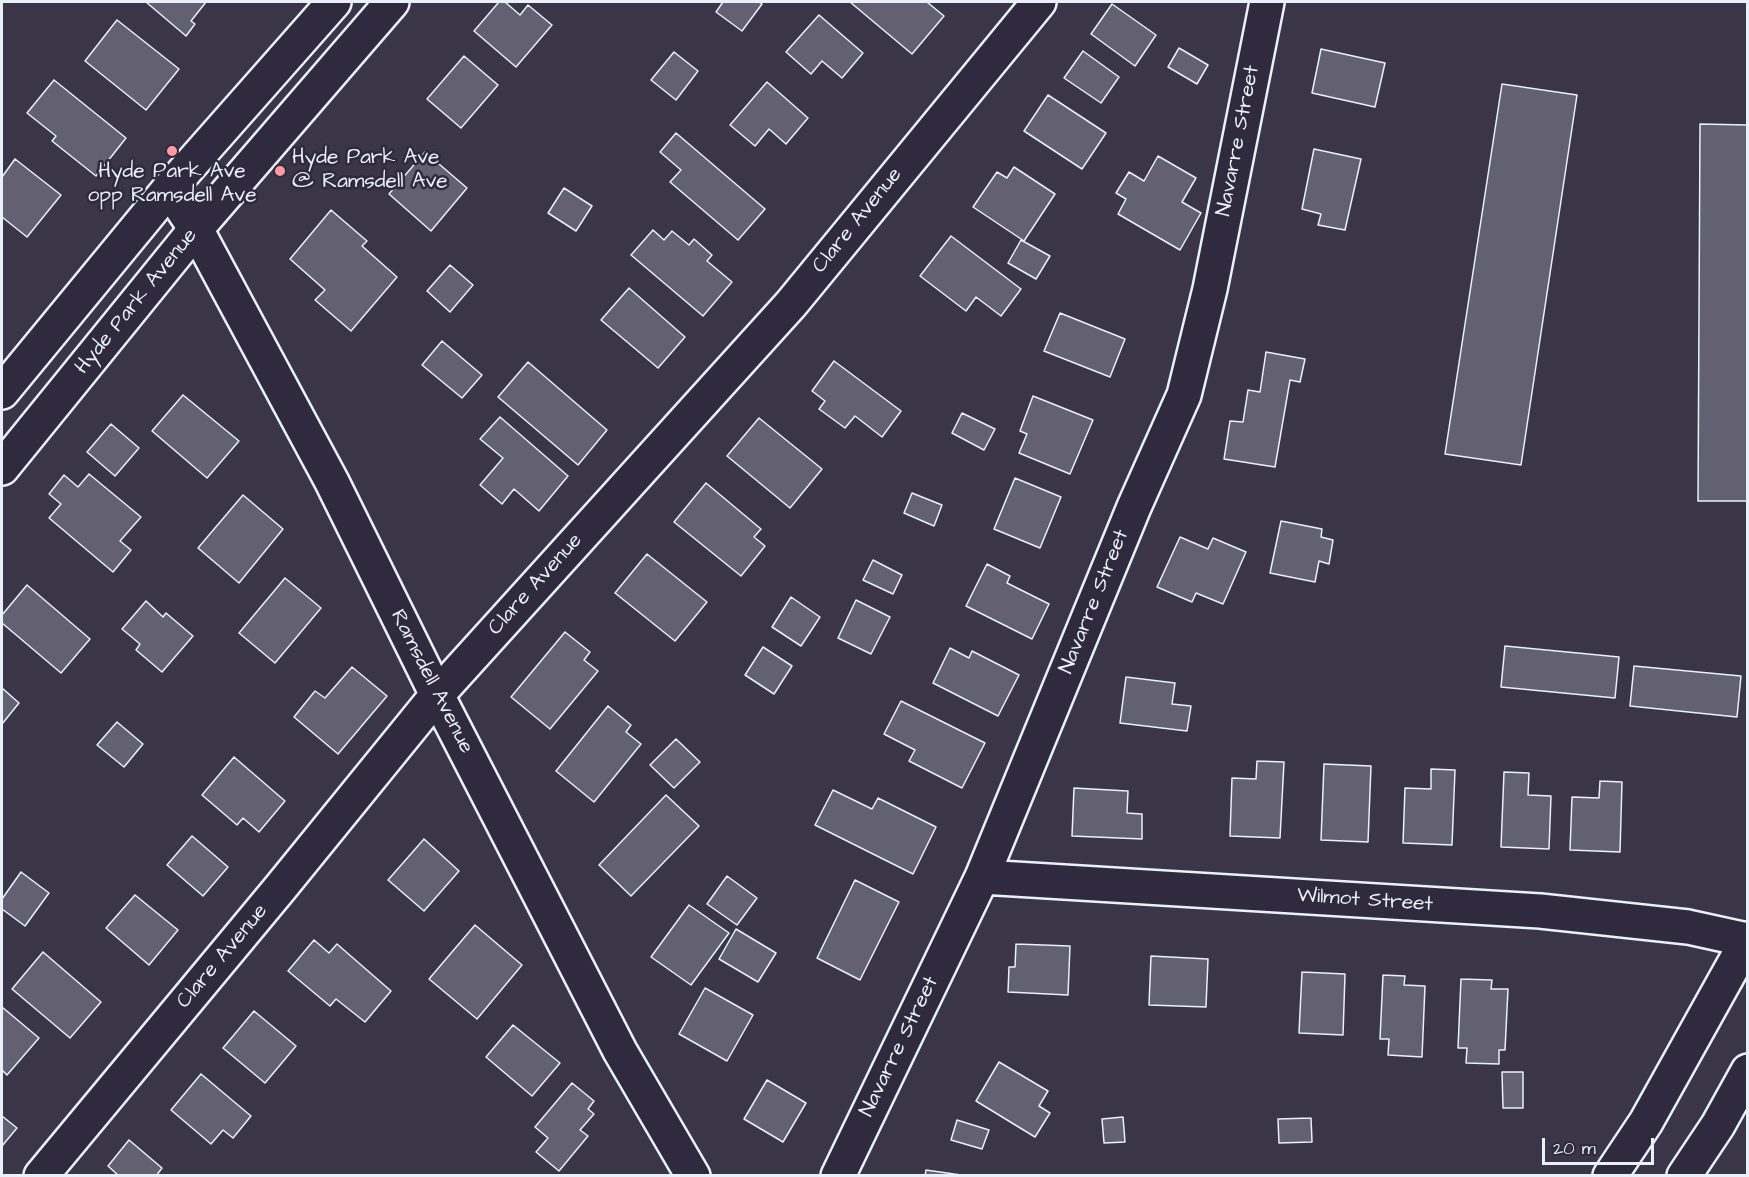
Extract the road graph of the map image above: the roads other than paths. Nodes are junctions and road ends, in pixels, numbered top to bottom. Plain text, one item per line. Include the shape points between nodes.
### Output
1 (334, 2) edge
2 (392, 2) edge
3 (1040, 2) edge
4 (1267, 2) edge
5 (169, 189) junction
6 (196, 229) junction
7 (2, 392) edge
8 (2, 468) edge
9 (437, 695) junction
10 (982, 877) junction
11 (1747, 939) edge
12 (1748, 1071) edge
13 (41, 1176) edge
14 (693, 1176) edge
15 (838, 1176) edge
16 (1610, 1176) edge
17 (1684, 1176) edge

1 - 5 street
2 - 6 street, Hyde Park Avenue
3 - 9 street, Clare Avenue via 790,304
4 - 10 street, Navarre Street via 1210,289 1184,395
5 - 6 street, Ramsdell Avenue
5 - 7 street
6 - 8 street, Hyde Park Avenue
6 - 9 street, Ramsdell Avenue via 332,482
9 - 13 street, Clare Avenue
9 - 14 street, Ramsdell Avenue via 620,1051
10 - 11 street, Wilmot Street via 1540,911 1688,927
10 - 15 street, Navarre Street
11 - 16 street via 1646,1122
12 - 17 street

